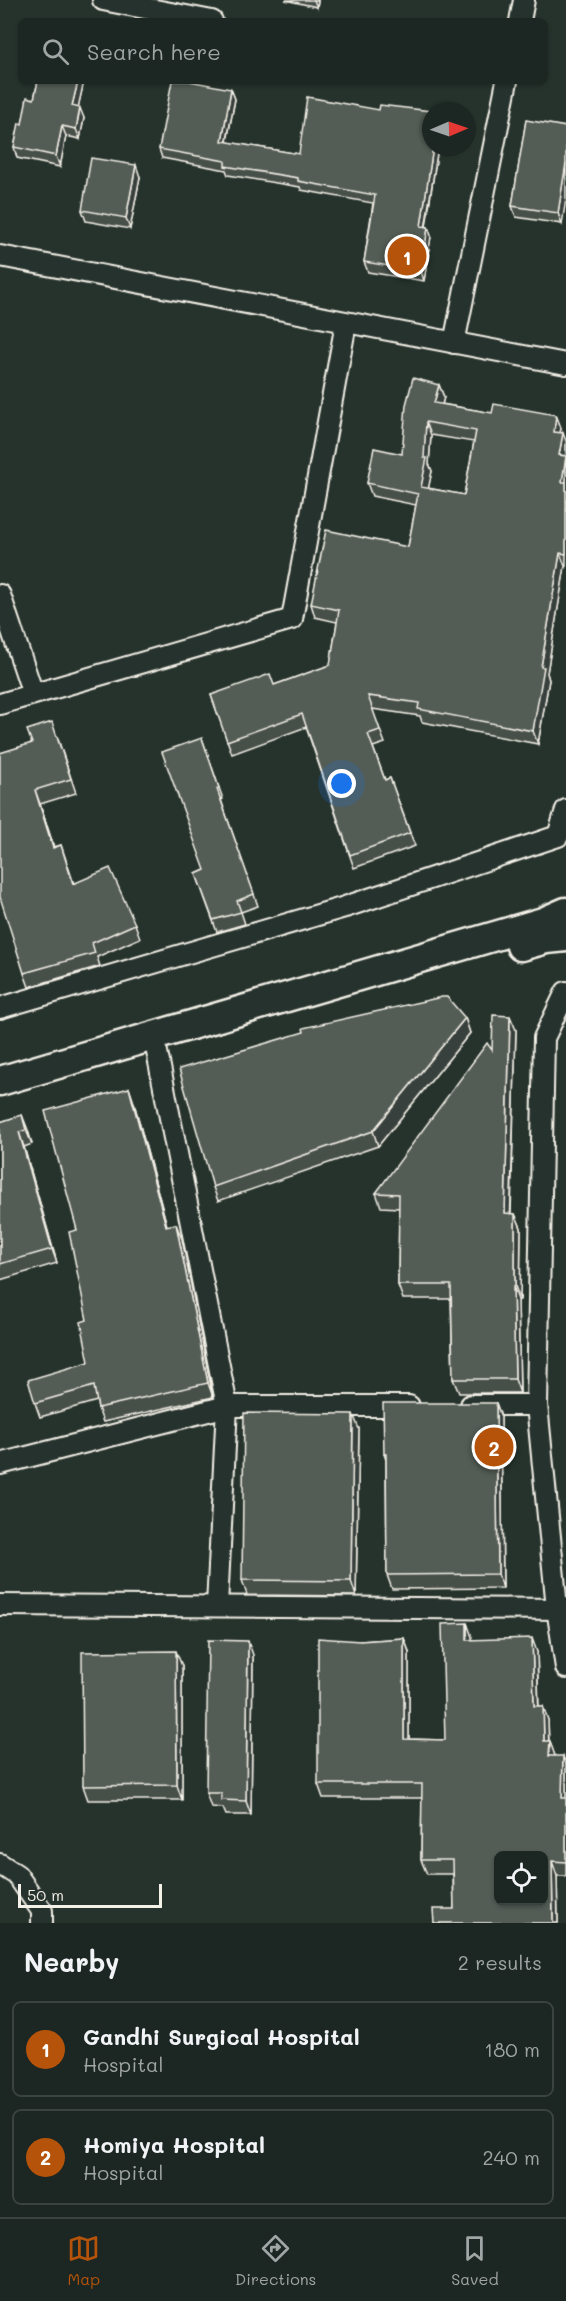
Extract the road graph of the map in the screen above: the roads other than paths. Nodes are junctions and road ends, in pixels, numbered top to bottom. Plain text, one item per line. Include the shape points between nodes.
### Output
1 (103, 0) edge
2 (524, 0) edge
3 (196, 18) edge
4 (521, 18) edge
5 (506, 84) edge
6 (0, 256) edge
7 (346, 323) junction
8 (454, 343) junction
9 (566, 364) edge
10 (0, 595) edge
11 (33, 694) junction
12 (0, 704) edge
13 (566, 810) edge
14 (566, 912) edge
15 (566, 937) edge
16 (566, 992) edge
17 (0, 1008) edge
18 (157, 1052) junction
19 (0, 1081) edge
20 (0, 1098) edge
21 (227, 1406) junction
22 (430, 1406) edge
23 (454, 1406) edge
24 (537, 1406) junction
25 (0, 1464) edge
26 (0, 1605) edge
27 (217, 1606) junction
28 (561, 1609) edge
29 (566, 1668) edge
30 (0, 1864) edge
31 (42, 1923) edge

1 - 3 street
2 - 4 street
5 - 8 street
6 - 7 street
7 - 8 street
7 - 11 street via 292,619
8 - 9 street
10 - 11 street
11 - 12 street
13 - 17 street via 558,836 345,907
14 - 19 street via 543,922
15 - 18 street via 546,939
16 - 24 street via 544,1038
18 - 20 street
18 - 21 street
21 - 22 street
21 - 25 street
21 - 27 street
23 - 24 street
24 - 28 street
26 - 27 street
27 - 28 street
28 - 29 street
30 - 31 street via 17,1875 42,1911

